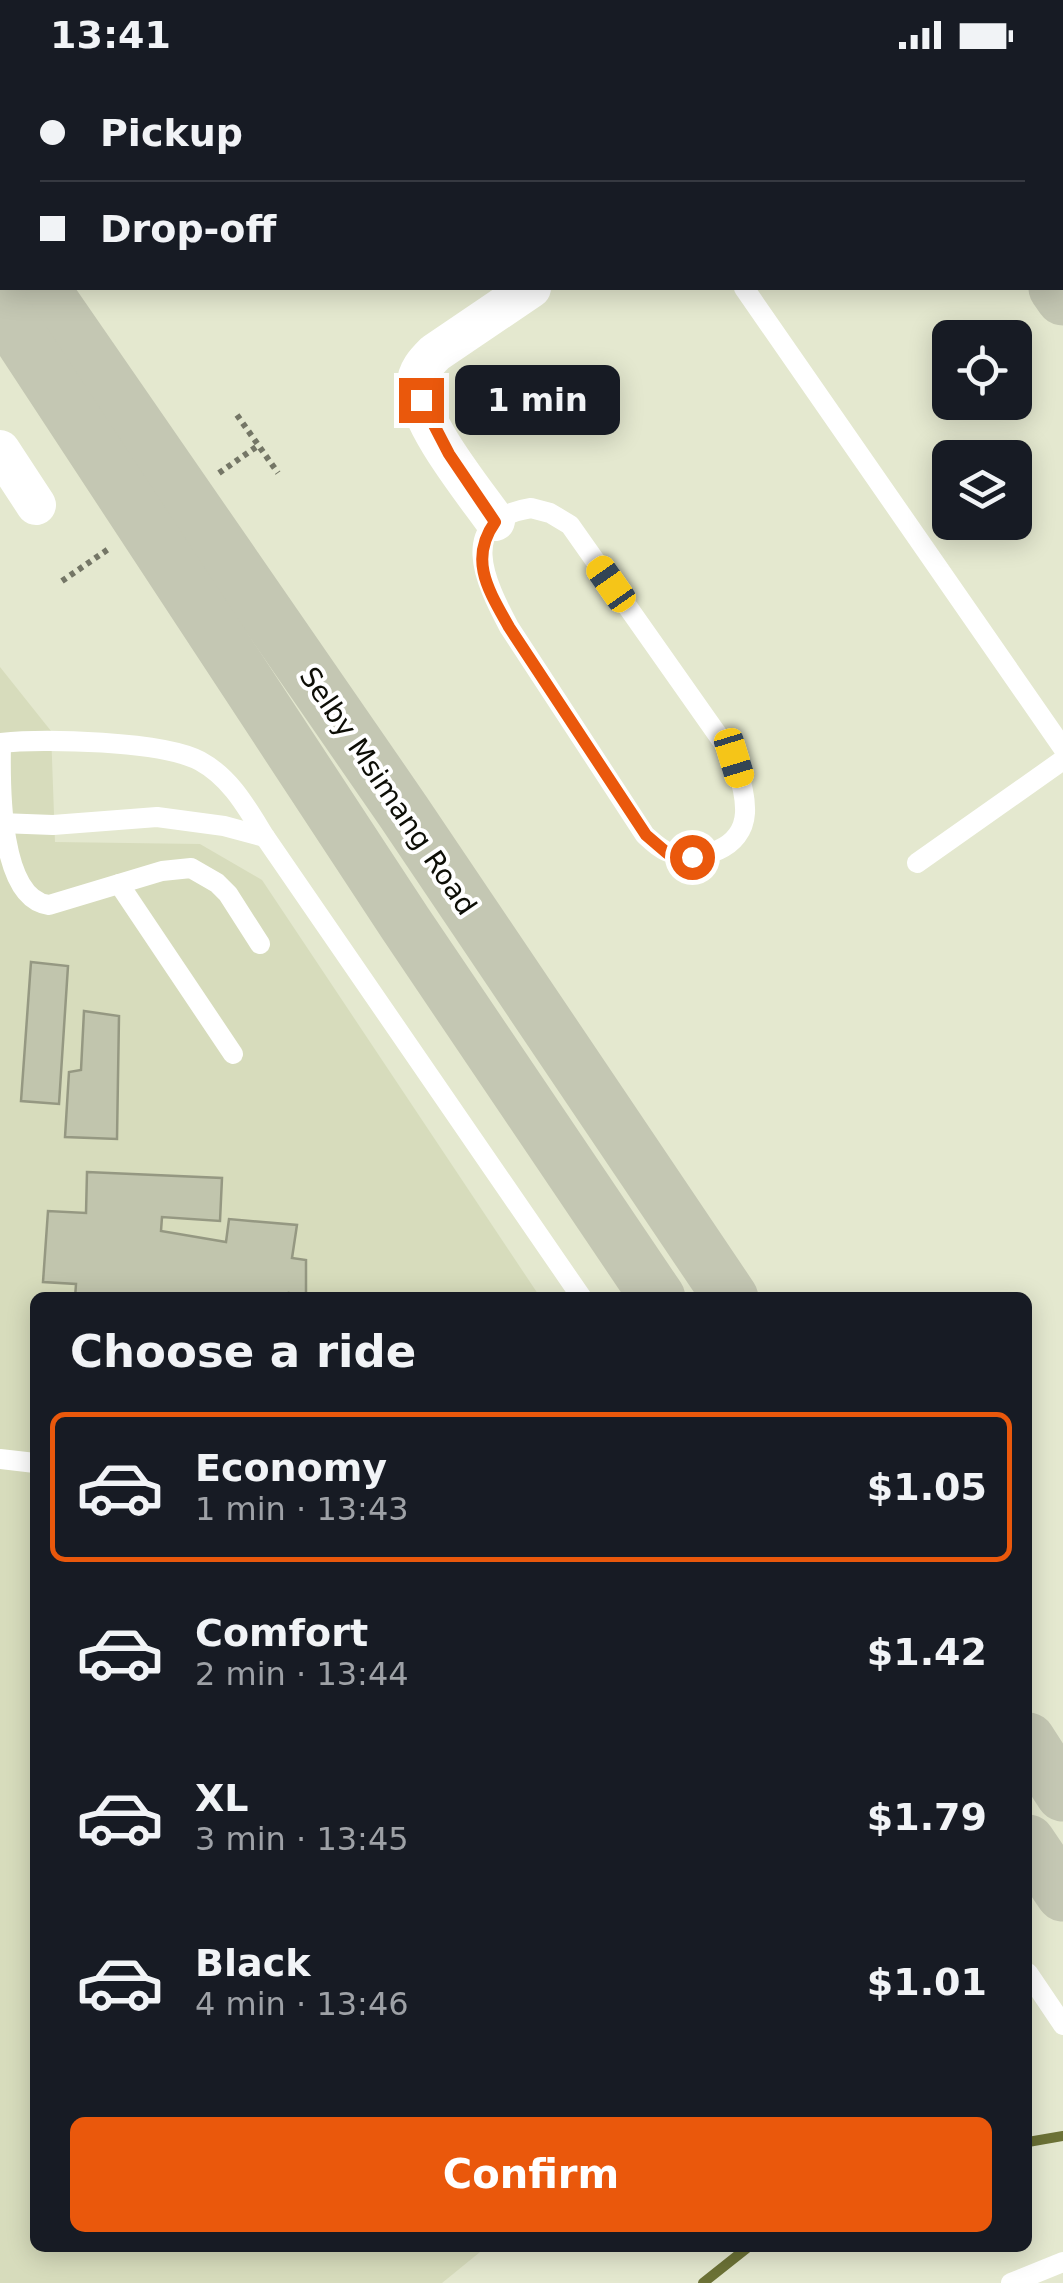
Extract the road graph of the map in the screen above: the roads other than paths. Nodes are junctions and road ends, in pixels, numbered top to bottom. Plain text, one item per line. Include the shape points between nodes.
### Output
1 (43, 290) edge
2 (528, 290) edge
3 (745, 290) edge
4 (0, 306) edge
5 (0, 450) edge
6 (36, 505) dead end
7 (495, 522) junction
8 (0, 743) edge
9 (1063, 748) edge
10 (1063, 760) edge
11 (0, 823) edge
12 (264, 837) junction
13 (916, 863) dead end
14 (119, 884) junction
15 (260, 944) dead end
16 (234, 1054) dead end
17 (578, 1292) edge
18 (654, 1292) edge
19 (726, 1292) edge
20 (0, 1459) edge
21 (30, 1462) edge
22 (1032, 1746) edge
23 (1063, 1794) edge
24 (1032, 1848) edge
25 (1063, 1894) edge
26 (1032, 1979) edge
27 (1063, 2025) edge
28 (1063, 2262) edge
29 (1012, 2283) edge

1 - 19 main road, Selby Msimang Road
2 - 7 street via 435,353 416,384 430,424
3 - 9 lane
4 - 18 main road, Selby Msimang Road
5 - 6 street
7 - 7 lane via 483,538 482,566 491,593 646,835 667,853 692,857 732,842 745,818 734,758 570,525 530,508
8 - 11 lane
8 - 12 lane via 136,748 198,760 236,791
10 - 13 lane
11 - 12 lane via 157,817
11 - 14 lane via 9,882 35,904
12 - 17 lane
14 - 15 lane via 191,868 228,894
14 - 16 lane
20 - 21 lane
22 - 23 main road
24 - 25 main road
26 - 27 lane
28 - 29 lane

